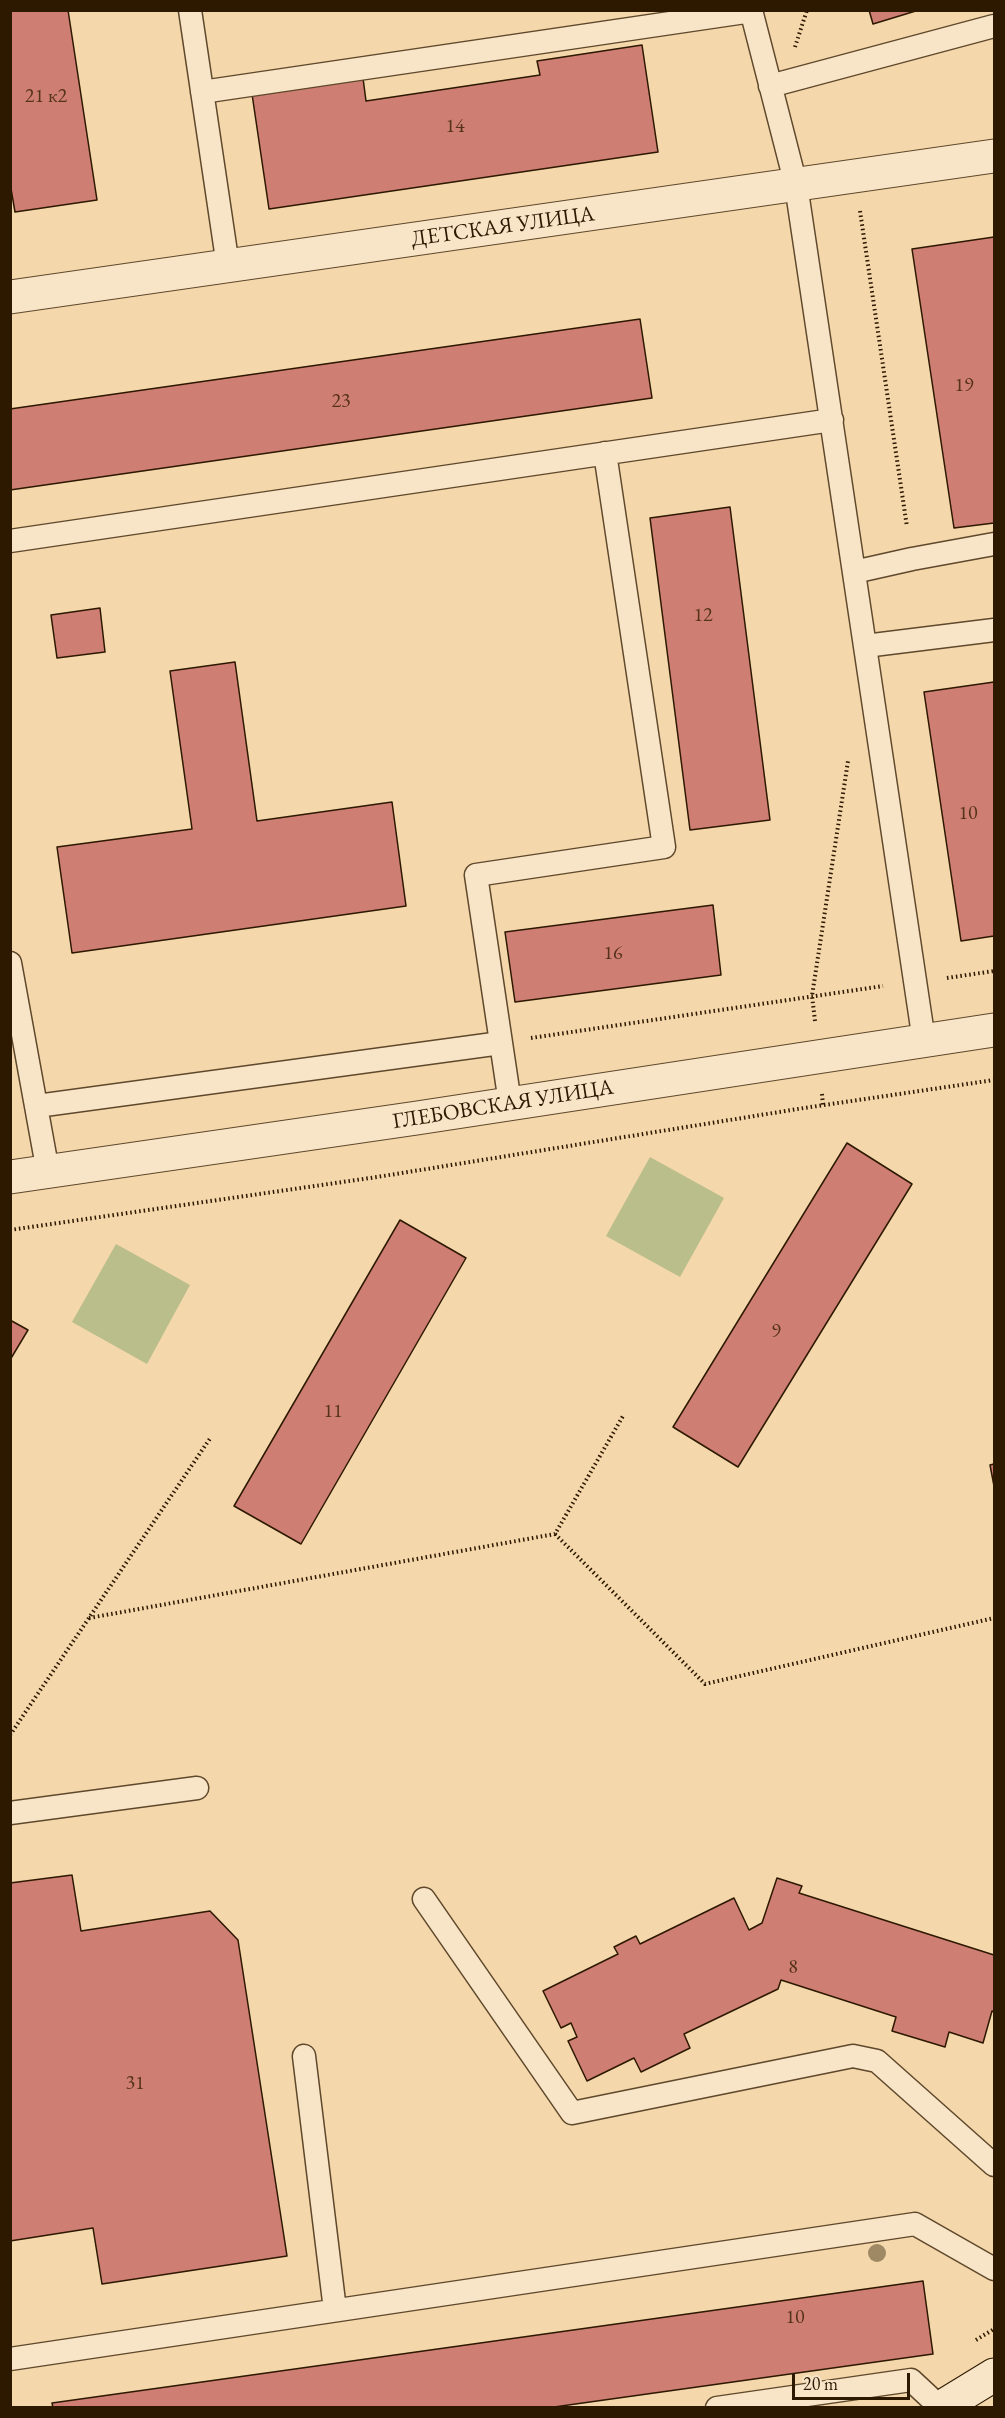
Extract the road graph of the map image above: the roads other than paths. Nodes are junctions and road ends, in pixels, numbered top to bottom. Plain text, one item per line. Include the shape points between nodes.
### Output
1 (190, 10) edge
2 (751, 11) edge
3 (994, 26) edge
4 (770, 86) junction
5 (202, 92) junction
6 (994, 156) edge
7 (796, 185) junction
8 (228, 266) junction
9 (10, 297) edge
10 (832, 420) junction
11 (605, 453) junction
12 (10, 542) edge
13 (994, 544) edge
14 (854, 572) junction
15 (994, 630) edge
16 (865, 646) junction
17 (10, 963) edge
18 (994, 1030) edge
19 (924, 1041) junction
20 (501, 1043) junction
21 (510, 1103) junction
22 (37, 1106) junction
23 (48, 1172) junction
24 (10, 1177) edge
25 (198, 1788) dead end
26 (10, 1813) edge
27 (424, 1899) dead end
28 (304, 2056) dead end
29 (994, 2165) edge
30 (994, 2269) edge
31 (335, 2310) junction
32 (10, 2359) edge
33 (994, 2375) edge
34 (940, 2407) edge
35 (717, 2408) edge

1 - 5 lane
2 - 4 lane
2 - 5 lane
3 - 4 lane
4 - 7 lane
5 - 8 lane
6 - 7 street, ДЕТСКАЯ УЛИЦА
7 - 8 street, ДЕТСКАЯ УЛИЦА
7 - 10 lane
8 - 9 street, ДЕТСКАЯ УЛИЦА
10 - 11 lane
10 - 14 lane
11 - 12 lane
11 - 20 lane via 664,847 476,875
13 - 14 lane
14 - 16 lane
15 - 16 lane
16 - 19 lane
17 - 22 lane
18 - 19 street, ГЛЕБОВСКАЯ УЛИЦА
19 - 21 street, ГЛЕБОВСКАЯ УЛИЦА
20 - 21 lane
20 - 22 lane
21 - 23 street, ГЛЕБОВСКАЯ УЛИЦА
22 - 23 lane
23 - 24 street, ГЛЕБОВСКАЯ УЛИЦА
25 - 26 lane
27 - 29 lane via 572,2113 853,2056 877,2061
28 - 31 lane
30 - 31 lane via 915,2224
31 - 32 lane
33 - 34 street
34 - 35 lane via 911,2380

